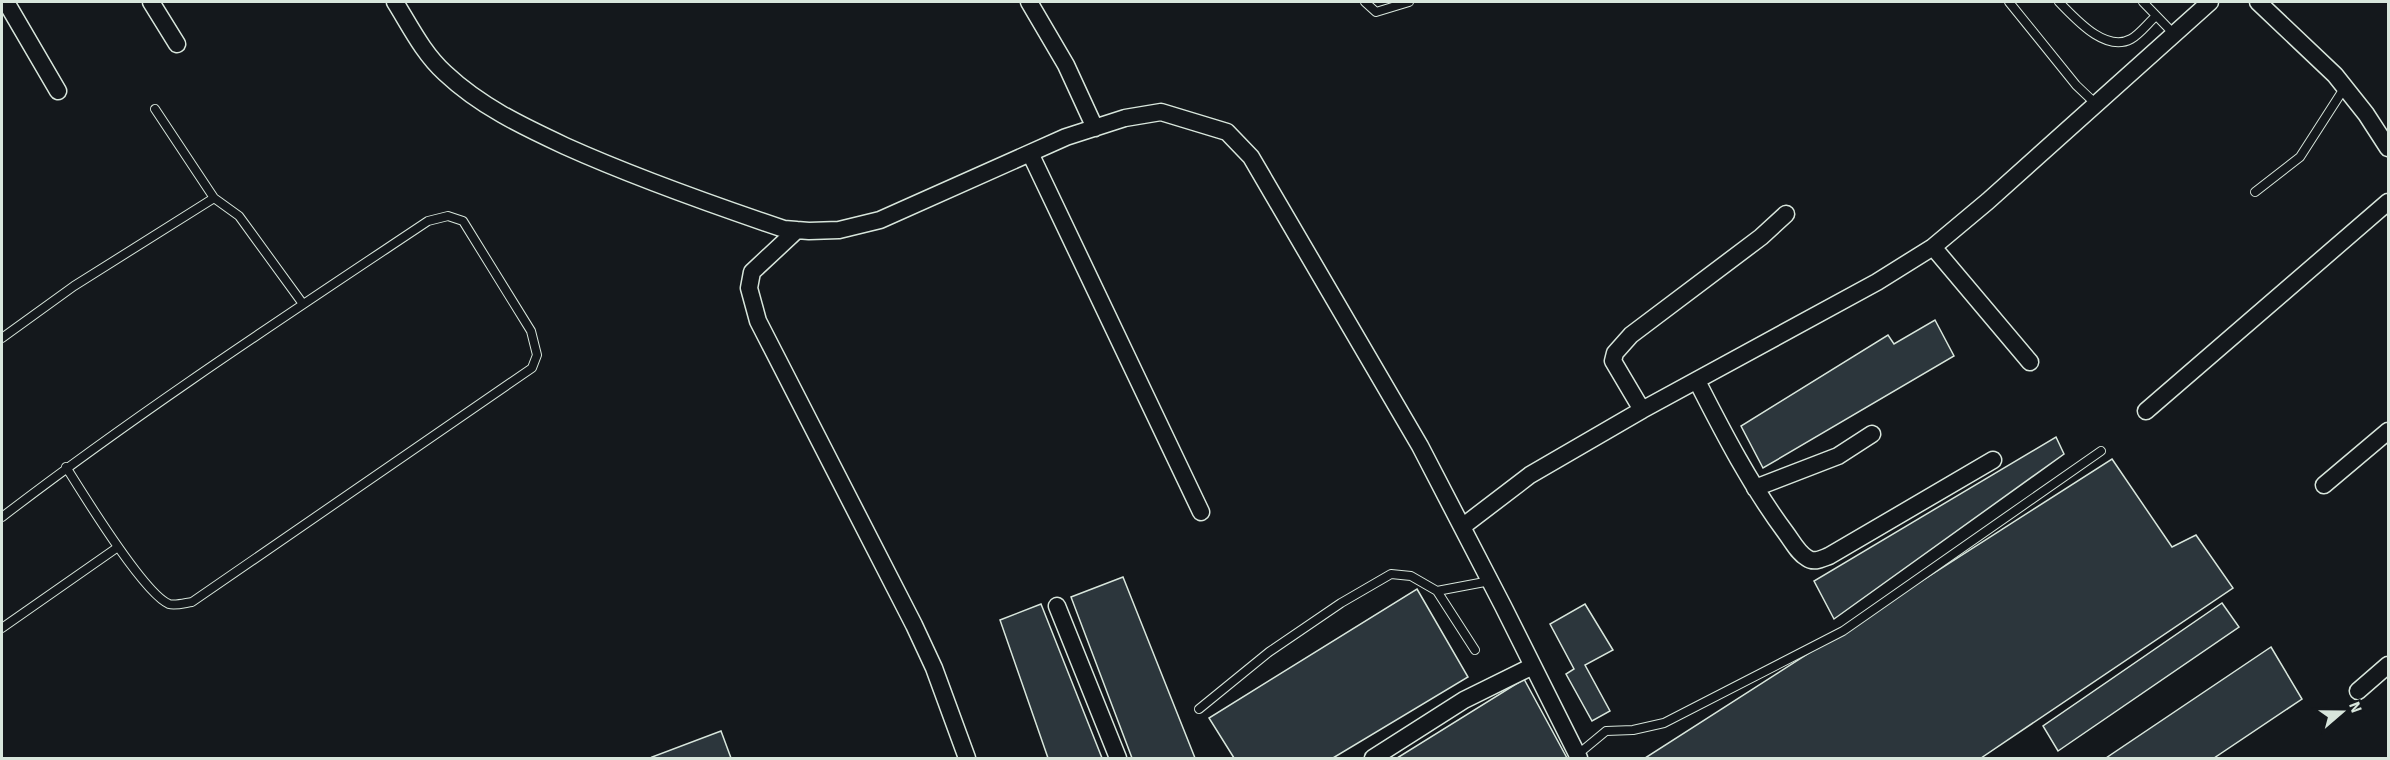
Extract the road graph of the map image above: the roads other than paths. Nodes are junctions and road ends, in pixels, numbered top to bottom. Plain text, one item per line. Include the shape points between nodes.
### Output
1 (6, 2) edge
2 (151, 2) edge
3 (395, 2) edge
4 (1029, 2) edge
5 (1365, 2) edge
6 (1409, 2) edge
7 (2008, 2) edge
8 (2059, 2) edge
9 (2143, 2) edge
10 (2210, 2) edge
11 (2258, 2) edge
12 (2156, 16) junction
13 (2175, 35) junction
14 (177, 44) dead end
15 (2345, 87) junction
16 (58, 92) dead end
17 (2096, 104) junction
18 (155, 109) dead end
19 (1095, 128) junction
20 (2388, 148) edge
21 (1030, 153) junction
22 (2255, 192) dead end
23 (214, 198) junction
24 (2388, 202) edge
25 (1786, 214) dead end
26 (797, 230) junction
27 (1934, 245) junction
28 (303, 304) junction
29 (2, 338) edge
30 (2030, 362) dead end
31 (1697, 381) junction
32 (1642, 410) junction
33 (2146, 411) dead end
34 (2388, 431) edge
35 (1872, 434) dead end
36 (2101, 451) dead end
37 (1993, 460) dead end
38 (66, 467) junction
39 (2324, 485) dead end
40 (1755, 488) junction
41 (1202, 512) dead end
42 (2, 517) edge
43 (1462, 527) junction
44 (118, 547) junction
45 (1490, 581) junction
46 (1437, 591) junction
47 (1057, 606) dead end
48 (2, 628) edge
49 (1475, 650) dead end
50 (2388, 665) edge
51 (1533, 666) junction
52 (2358, 691) dead end
53 (1199, 708) dead end
54 (1578, 757) edge
55 (967, 759) edge
56 (1118, 759) edge
57 (1373, 759) edge

1 - 16 street
2 - 14 street
3 - 26 street via 443,72 508,119 622,172 784,229
4 - 19 street via 1066,65
5 - 6 lane via 1376,12
7 - 17 lane
8 - 12 lane via 2091,32 2106,40 2121,42 2134,37
9 - 12 lane
10 - 13 street
11 - 15 street
12 - 13 lane
13 - 17 street
15 - 20 street
15 - 22 lane via 2300,157
17 - 27 street
18 - 23 lane
19 - 21 street
19 - 43 street via 1161,112 1227,132 1251,157 1420,446
21 - 26 street via 880,220 839,230
21 - 41 street
23 - 28 lane via 239,216
23 - 29 lane via 74,286
24 - 33 street
25 - 32 street via 1631,335 1615,353 1613,361
26 - 55 street via 752,272 749,288 758,321 914,625
27 - 30 street
27 - 31 street via 1877,282
28 - 38 lane
28 - 44 lane via 428,221 448,216 462,221 531,331 537,355 532,368 192,602 171,605 159,598
31 - 32 street
31 - 40 street
32 - 43 street via 1530,475
34 - 39 street
35 - 40 street via 1838,456
36 - 54 lane via 1842,631 1664,723 1606,731
37 - 40 street via 1817,561 1797,549
38 - 42 lane
38 - 44 lane
43 - 45 street
44 - 48 lane
45 - 46 lane
45 - 51 street
46 - 49 lane
46 - 53 lane via 1411,576 1391,574 1278,646
47 - 56 street
50 - 52 street
51 - 54 street
51 - 57 street via 1464,700

